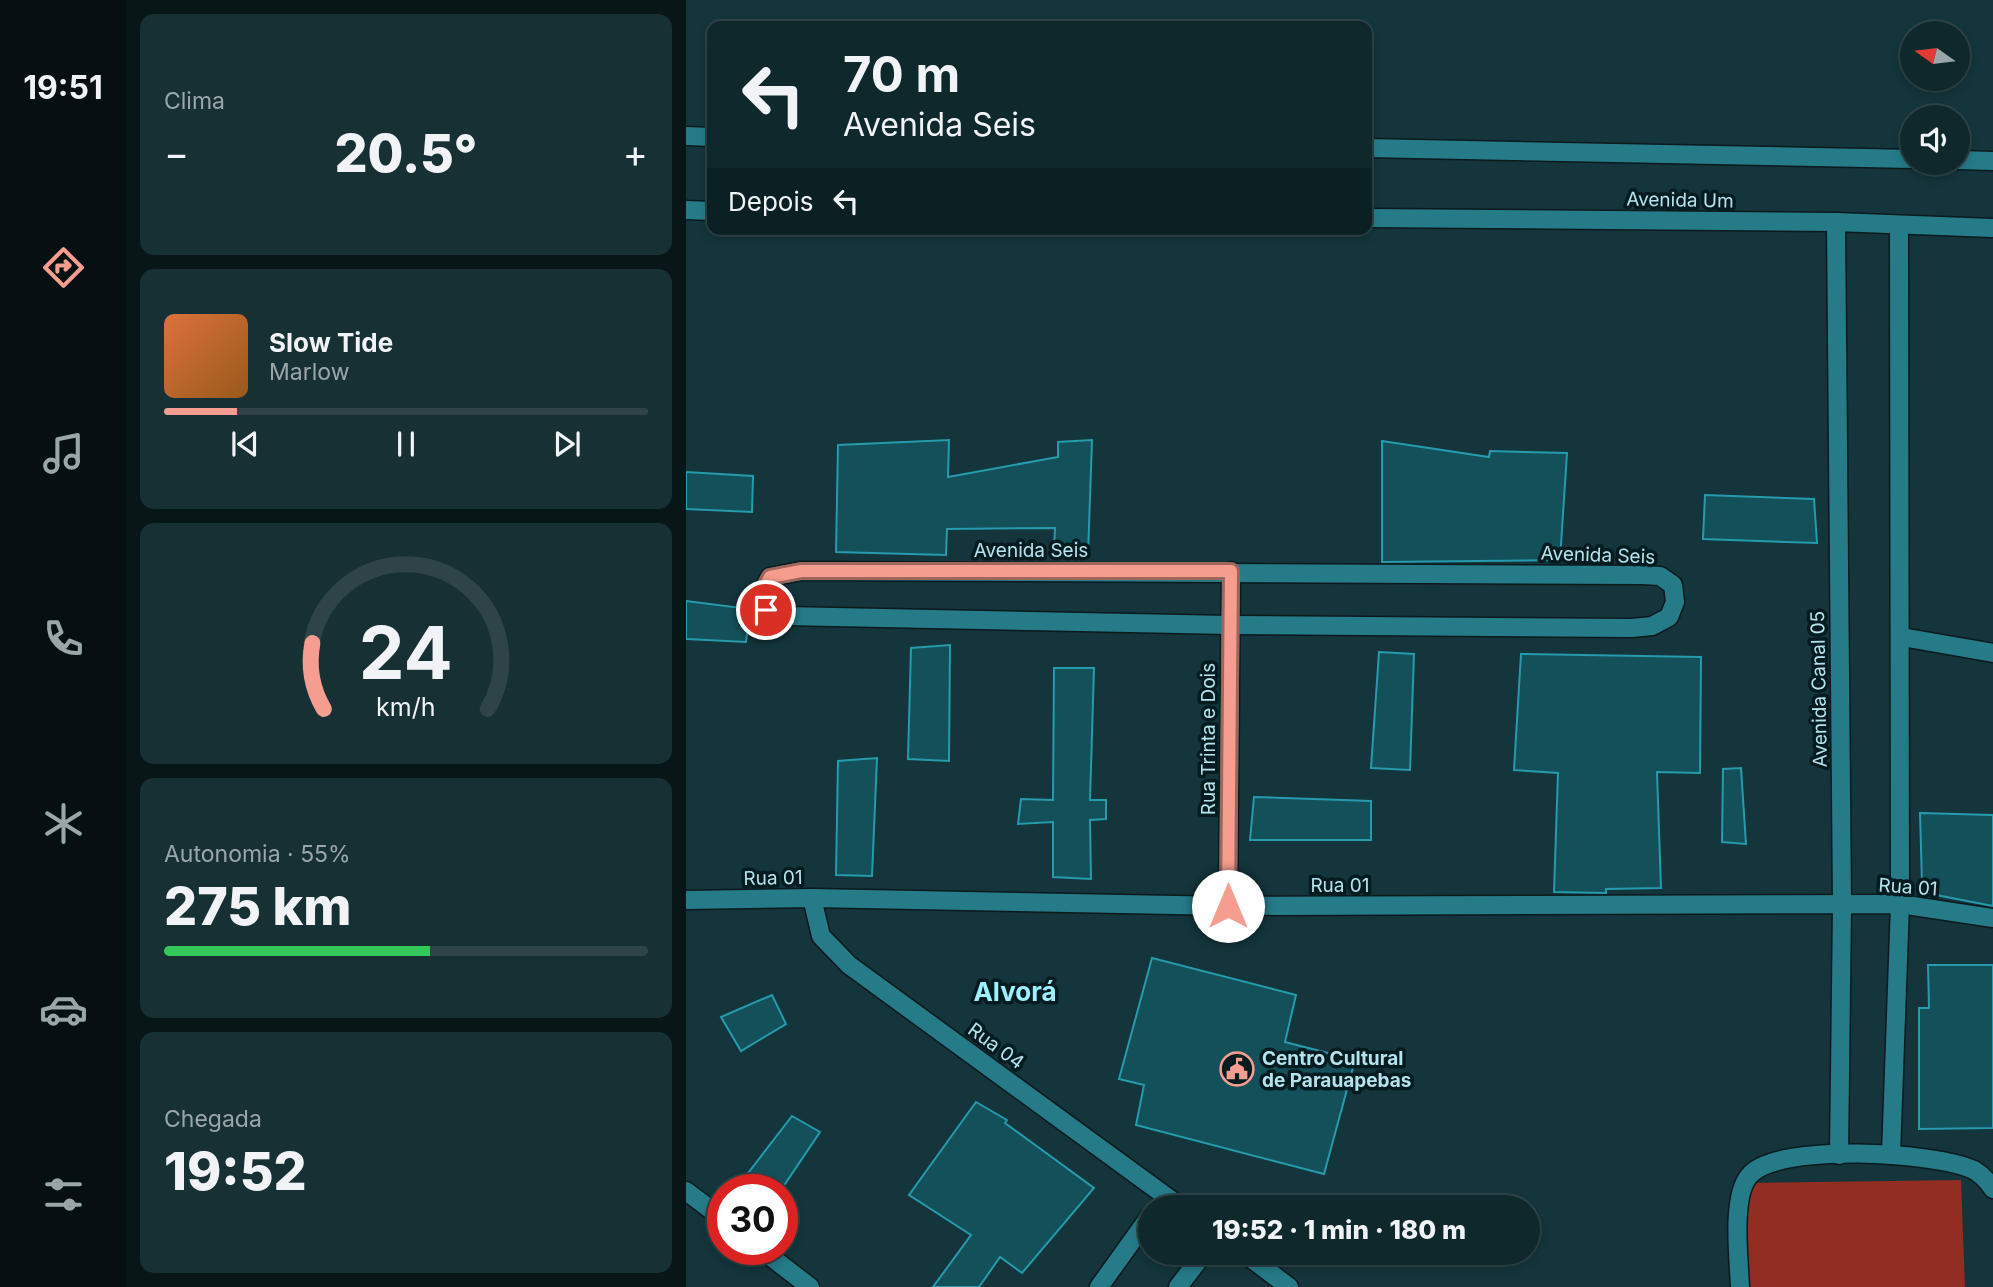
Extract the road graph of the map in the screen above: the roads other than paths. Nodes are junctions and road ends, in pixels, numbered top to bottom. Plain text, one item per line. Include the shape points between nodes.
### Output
1 (686, 136) edge
2 (707, 137) edge
3 (1372, 148) edge
4 (1900, 159) edge
5 (1970, 160) edge
6 (1993, 161) edge
7 (686, 210) edge
8 (707, 211) edge
9 (1372, 218) edge
10 (1836, 222) junction
11 (1899, 226) junction
12 (1993, 228) edge
13 (1231, 571) junction
14 (1230, 625) junction
15 (1902, 637) junction
16 (1993, 653) edge
17 (812, 898) junction
18 (686, 900) edge
19 (1900, 904) junction
20 (1228, 906) junction
21 (1842, 906) junction
22 (1993, 918) edge
23 (1839, 1155) junction
24 (1891, 1155) junction
25 (1993, 1189) edge
26 (686, 1191) edge
27 (1153, 1195) edge
28 (707, 1207) edge
29 (1138, 1233) edge
30 (781, 1265) edge
31 (1195, 1265) edge
32 (1260, 1265) edge
33 (810, 1287) edge
34 (1099, 1287) edge
35 (1178, 1287) edge
36 (1289, 1287) edge
37 (1740, 1287) edge

1 - 2 street
3 - 4 street
5 - 6 street
7 - 8 street
9 - 10 street, Avenida Um
10 - 11 street, Avenida Um
10 - 21 street, Avenida Canal 05
11 - 12 street, Avenida Um
11 - 15 street
13 - 14 street, Rua Trinta e Dois
13 - 14 street, Avenida Seis via 1660,576 1673,585 1675,602 1669,617 1652,626 1632,628
13 - 14 street, Avenida Seis via 801,571 770,577 761,594 766,610 785,616
14 - 20 street, Rua Trinta e Dois
15 - 16 street
15 - 19 street
17 - 18 street, Rua 01
17 - 20 street, Rua 01
17 - 27 street, Rua 04 via 821,936 849,965
19 - 21 street, Rua 01
19 - 22 street, Rua 01
19 - 24 street
20 - 21 street, Rua 01
21 - 23 street, Avenida Canal 05
23 - 24 street
23 - 37 street via 1778,1158 1746,1178 1738,1216
24 - 25 street via 1961,1166 1980,1175
26 - 28 street
29 - 34 street
30 - 33 street
31 - 35 street
32 - 36 street

